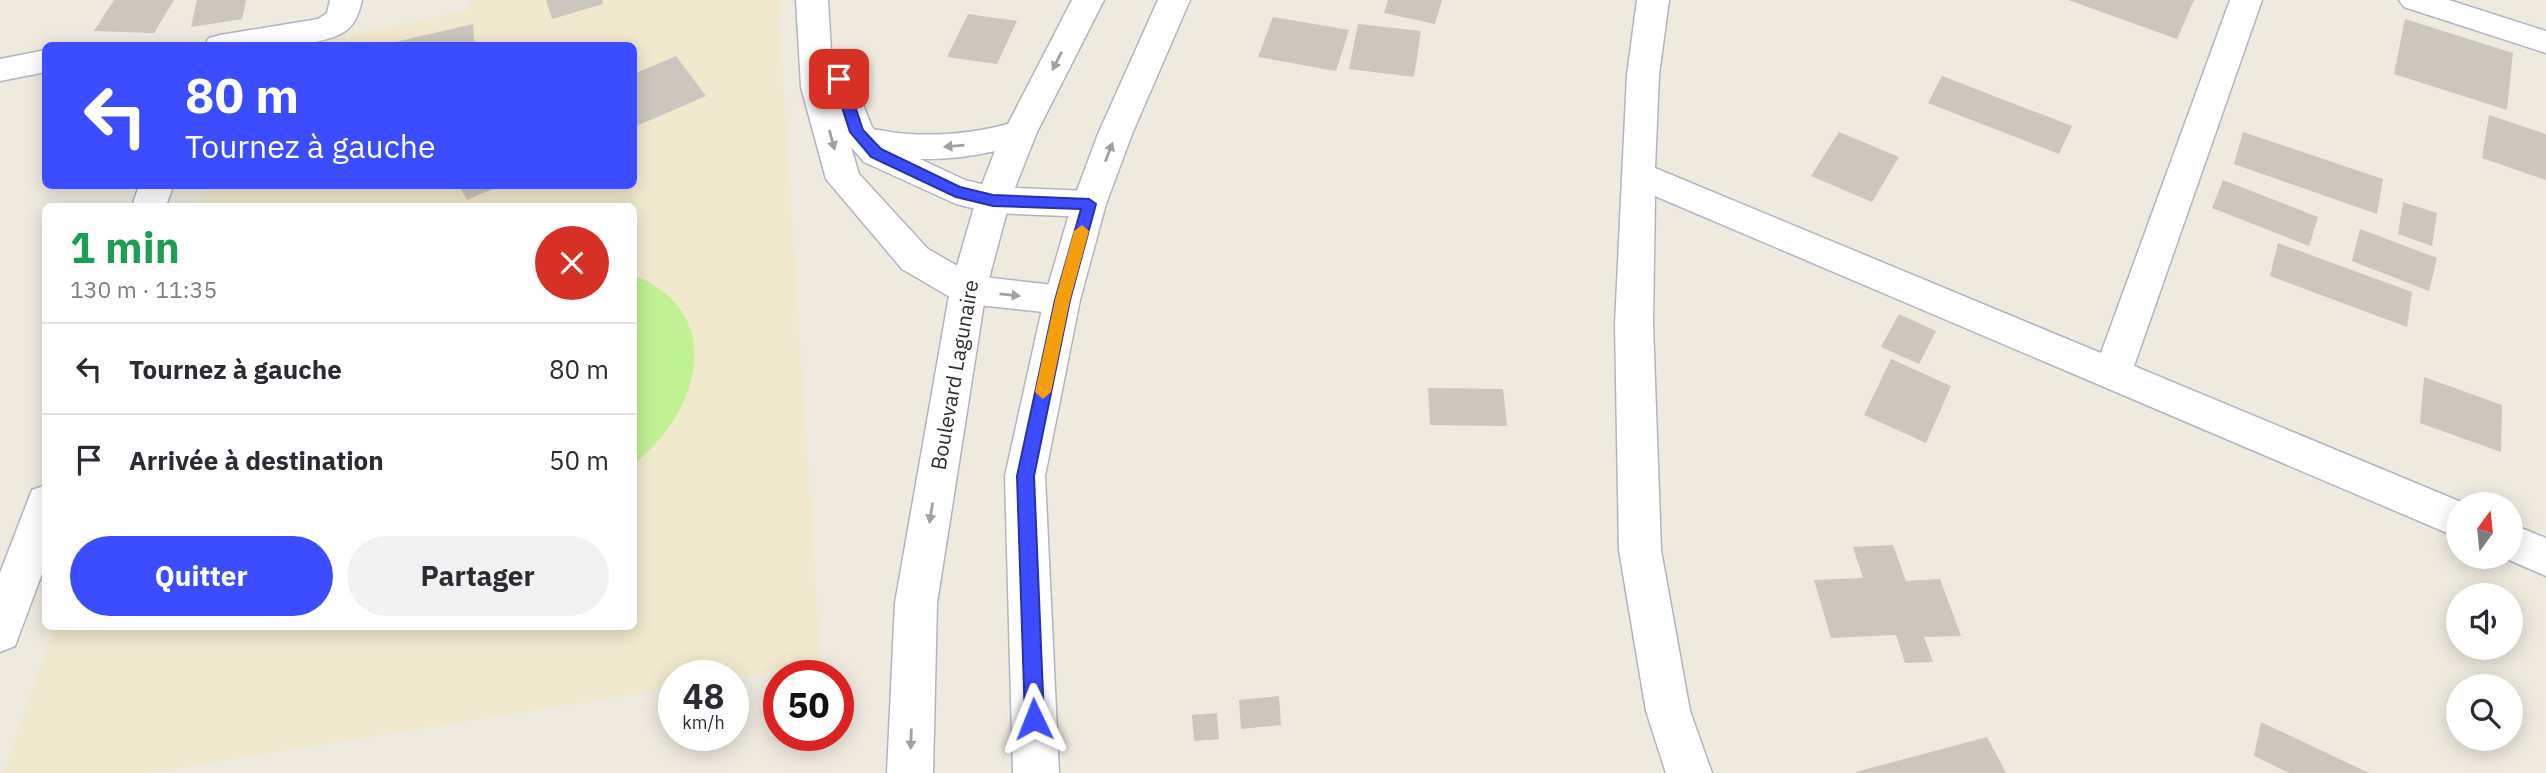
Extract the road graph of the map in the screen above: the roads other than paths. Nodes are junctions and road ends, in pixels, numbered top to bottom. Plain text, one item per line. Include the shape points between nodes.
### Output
1 (346, 0) edge
2 (813, 0) edge
3 (1088, 0) edge
4 (1174, 0) edge
5 (1653, 0) edge
6 (2246, 0) edge
7 (2415, 0) edge
8 (242, 42) edge
9 (2546, 42) edge
10 (42, 62) edge
11 (0, 70) edge
12 (1020, 132) junction
13 (865, 140) junction
14 (1638, 175) junction
15 (993, 200) junction
16 (1089, 204) junction
17 (968, 290) junction
18 (1062, 300) junction
19 (2112, 374) junction
20 (42, 513) edge
21 (2446, 515) edge
22 (2524, 548) edge
23 (2546, 557) edge
24 (0, 632) edge
25 (910, 773) edge
26 (1036, 773) edge
27 (1689, 773) edge

1 - 8 street via 337,25
2 - 13 street via 857,132
2 -> 17 street via 817,87 843,179 915,259
3 -> 12 street, Boulevard Lagunaire
16 -> 4 street
5 - 14 street via 1643,75
6 - 19 street
7 - 9 street
10 - 11 street
12 -> 13 street via 954,147 894,147
12 - 15 street, Boulevard Lagunaire
13 - 15 street via 876,153 956,191
14 - 19 street
14 - 27 street via 1634,324 1640,550 1668,712
15 - 16 street
15 - 17 street, Boulevard Lagunaire
16 - 18 street
17 -> 18 street
17 -> 25 street, Boulevard Lagunaire via 916,603
18 - 26 street via 1026,476
19 - 21 street
20 - 24 street
22 - 23 street

